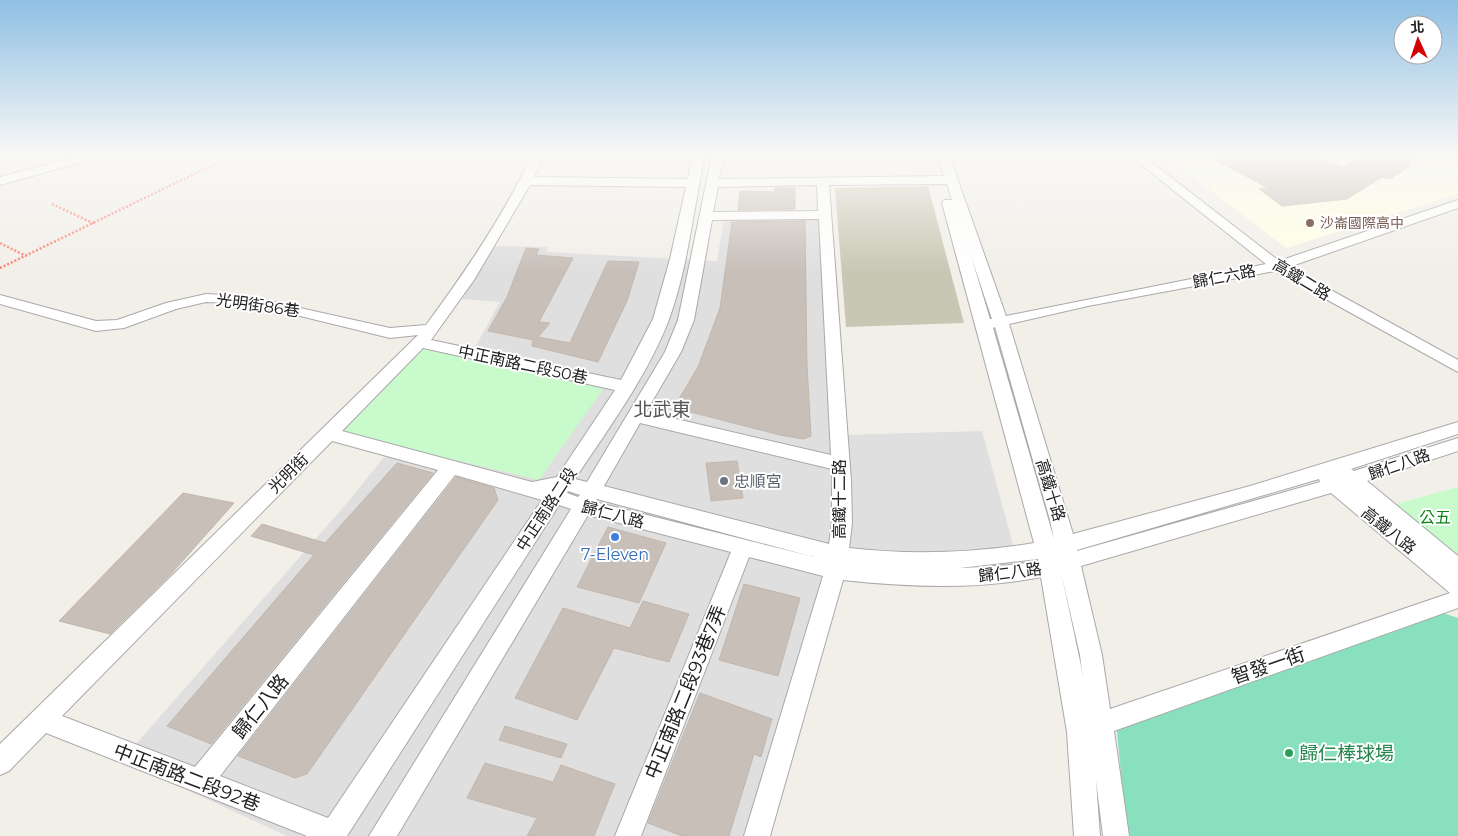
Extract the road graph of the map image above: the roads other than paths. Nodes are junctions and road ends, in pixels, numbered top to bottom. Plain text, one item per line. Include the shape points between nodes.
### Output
1 (518, 194) edge
2 (689, 194) edge
3 (711, 194) edge
4 (823, 194) edge
5 (951, 194) edge
6 (1188, 194) edge
7 (1197, 194) edge
8 (1458, 204) edge
9 (825, 215) junction
10 (706, 216) junction
11 (1283, 264) junction
12 (0, 299) edge
13 (992, 323) junction
14 (426, 335) junction
15 (1458, 356) edge
16 (1458, 367) edge
17 (626, 387) junction
18 (636, 416) junction
19 (1458, 428) edge
20 (328, 432) junction
21 (1458, 444) edge
22 (840, 464) junction
23 (451, 467) junction
24 (1335, 476) junction
25 (558, 490) junction
26 (587, 499) junction
27 (743, 547) junction
28 (1068, 553) junction
29 (1048, 558) junction
30 (836, 563) junction
31 (1458, 568) edge
32 (1458, 587) edge
33 (1458, 599) edge
34 (42, 720) junction
35 (1101, 722) junction
36 (1079, 732) junction
37 (0, 762) edge
38 (200, 781) junction
39 (332, 834) edge
40 (382, 836) edge
41 (628, 836) edge
42 (757, 836) edge
43 (1087, 836) edge
44 (1116, 836) edge

1 - 14 street, 光明街 via 467,280
2 - 17 street, 中正南路二段 via 661,319
3 - 10 street, 中正南路二段
4 - 9 street, 高鐵十二路
5 - 13 street, 高鐵十路
6 - 11 street, 高鐵二路
7 - 11 street, 高鐵二路
8 - 11 street, 歸仁六路
9 - 10 street
9 - 22 street, 高鐵十二路
10 - 18 street, 中正南路二段 via 686,320 660,378
11 - 13 street, 歸仁六路
11 - 15 street, 高鐵二路
11 - 16 street, 高鐵二路
12 - 14 street, 光明街86巷 via 96,326 119,325 171,306 206,298 246,300 390,333
13 - 28 street, 高鐵十路
13 - 29 street, 高鐵十路
14 - 17 street, 中正南路二段50巷
14 - 20 street, 光明街
17 - 25 street, 中正南路二段
18 - 22 street
18 - 26 street, 中正南路二段
19 - 24 street, 歸仁八路
20 - 23 street
20 - 34 street, 光明街
21 - 24 street, 歸仁八路
22 - 30 street, 高鐵十二路 via 842,523
23 - 25 street, 歸仁八路 via 532,488
23 - 38 street, 歸仁八路
24 - 28 street, 歸仁八路
24 - 31 street, 高鐵八路
24 - 32 street, 高鐵八路
25 - 26 street, 歸仁八路
25 - 39 street, 中正南路二段
26 - 27 street, 歸仁八路
26 - 30 street, 歸仁八路
26 - 40 street, 中正南路二段
27 - 30 street, 歸仁八路
27 - 41 street, 中正南路二段93巷7弄
28 - 29 street, 歸仁八路
28 - 35 street, 高鐵十路 via 1091,655
29 - 30 street, 歸仁八路 via 1012,574 964,577 890,576
29 - 36 street, 高鐵十路
30 - 42 street, 高鐵十二路
33 - 35 street, 智發一街
34 - 37 street, 光明街
34 - 38 street, 中正南路二段92巷
35 - 36 street, 智發一街
35 - 44 street, 高鐵十路
36 - 43 street, 高鐵十路
38 - 39 street, 中正南路二段92巷

